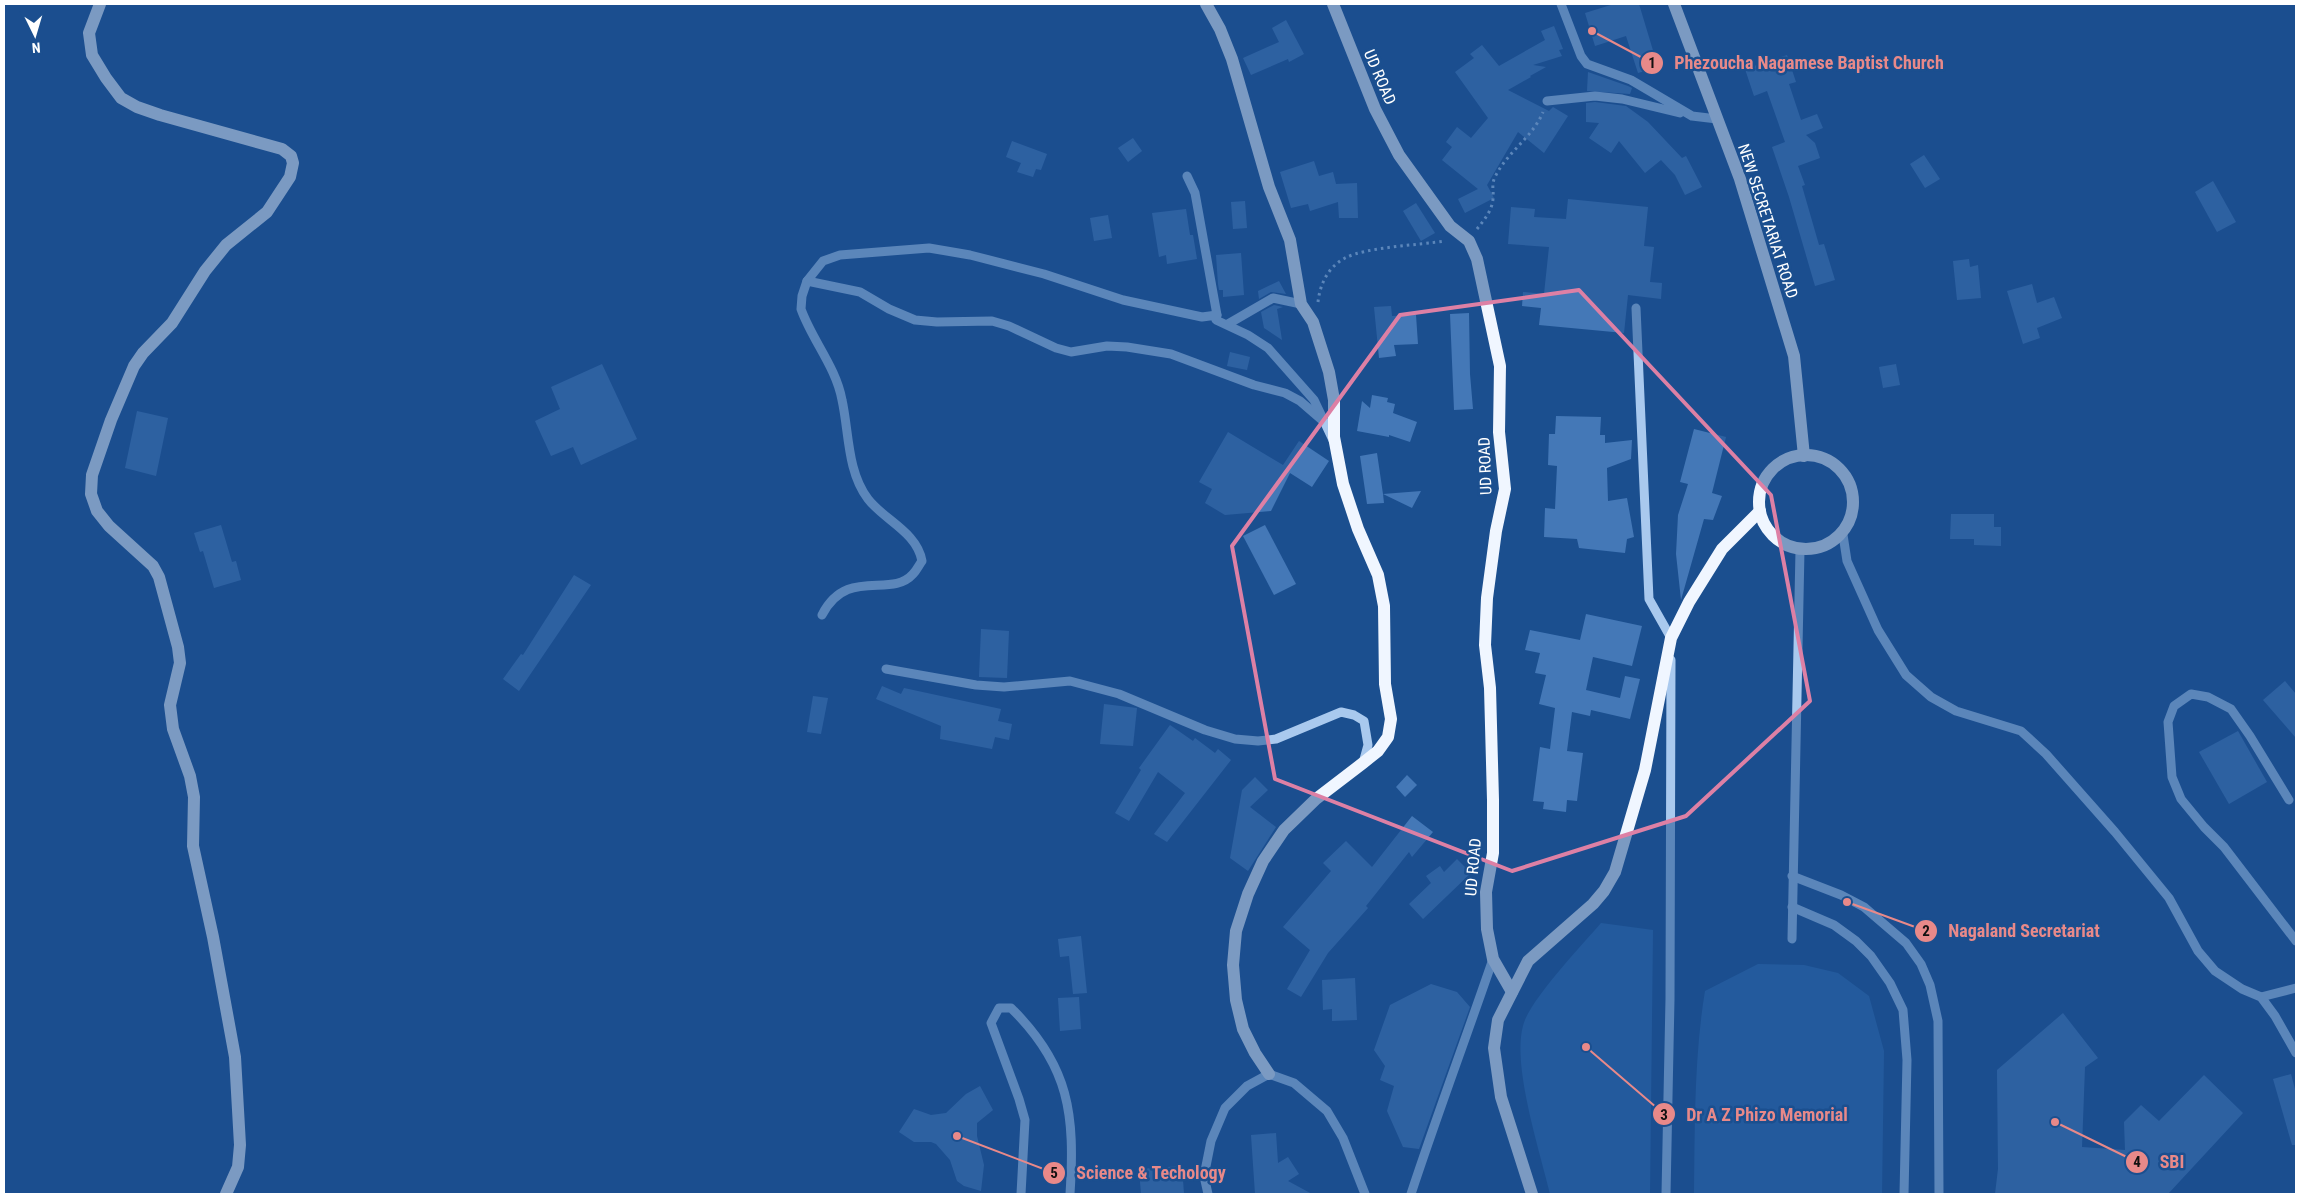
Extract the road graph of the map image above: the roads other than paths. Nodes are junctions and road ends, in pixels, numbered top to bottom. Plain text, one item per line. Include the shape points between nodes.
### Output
1 (100, 4) edge
2 (1206, 4) edge
3 (1333, 4) edge
4 (1561, 4) edge
5 (1674, 4) edge
6 (1547, 101) road end
7 (1692, 116) junction
8 (1717, 119) junction
9 (1187, 176) dead end
10 (807, 281) junction
11 (1301, 304) junction
12 (1636, 308) dead end
13 (1217, 315) junction
14 (1228, 324) junction
15 (1324, 422) junction
16 (1335, 444) junction
17 (1804, 456) junction
18 (1760, 510) junction
19 (1843, 535) junction
20 (1800, 550) junction
21 (822, 615) dead end
22 (1671, 638) junction
23 (886, 669) dead end
24 (1363, 764) junction
25 (2289, 800) dead end
26 (1792, 876) junction
27 (1792, 906) junction
28 (1792, 939) dead end
29 (2296, 941) edge
30 (1493, 959) junction
31 (2296, 988) edge
32 (1512, 992) junction
33 (2261, 997) junction
34 (2296, 1053) edge
35 (1269, 1074) junction
36 (226, 1194) edge
37 (1021, 1194) edge
38 (1070, 1194) edge
39 (1208, 1194) edge
40 (1365, 1194) edge
41 (1411, 1194) edge
42 (1532, 1194) edge
43 (1666, 1194) edge
44 (1904, 1194) edge
45 (1940, 1194) edge

1 - 36 main road via 90,33 92,55 121,98 137,108 282,149 291,156 293,163 290,177 267,212 226,245 172,323 134,366 111,420 91,494 97,511 109,526 153,566 178,647 180,663 170,705 173,729 194,797 192,846 214,937 235,1057 240,1145 238,1167
2 - 11 main road via 1232,58 1269,187 1290,240
3 - 30 main road, UD ROAD via 1375,109 1399,154 1450,226 1469,242 1477,259 1500,366 1499,432 1505,489 1487,598 1485,645 1490,688 1493,800 1493,853 1486,892 1487,929
4 - 7 street via 1581,56 1588,64 1630,80
5 - 8 main road, NEW SECRETARIAT ROAD
6 - 7 street via 1595,96 1622,99
7 - 8 street
8 - 17 main road, NEW SECRETARIAT ROAD via 1740,179 1794,356
9 - 13 street via 1195,193
10 - 13 street via 824,260 840,255 929,248 1026,269 1123,300 1202,317
10 - 15 street via 860,292 915,320 992,321 1071,352 1114,346 1171,354 1285,393
10 - 21 street via 801,309 842,397 859,484 868,499 912,540 922,561 913,575 898,583 873,584 835,595
11 - 14 street via 1273,298
11 - 16 main road via 1313,322 1329,372 1334,400
12 - 22 street via 1649,599
13 - 14 street via 1216,320
14 - 15 street via 1268,348 1314,400
15 - 16 street
16 - 24 main road via 1343,484 1378,575 1384,606 1385,684 1391,728 1378,751
17 - 18 main road via 1773,469 1762,488
17 - 19 main road via 1815,456 1831,463 1850,484 1853,505
18 - 20 main road via 1766,526 1777,539
18 - 22 main road via 1722,549
19 - 20 main road via 1820,547
19 - 33 street via 1847,561 1878,630 1906,675 1931,697 1956,711 2021,731 2046,754 2169,898 2198,951 2215,971
20 - 26 street
22 - 32 main road via 1645,770 1615,872 1593,904 1528,961
22 - 43 street
23 - 24 street via 1004,687 1070,681 1119,694 1235,739 1276,740 1341,712 1364,721 1368,745
24 - 35 main road via 1316,799 1284,830 1263,861 1236,931 1233,965 1236,1000 1243,1029
25 - 29 street via 2230,710 2208,697 2191,694 2174,706 2168,722 2172,777 2181,800 2224,847
26 - 27 street
26 - 45 street via 1864,907 1906,943 1924,971 1938,1021
27 - 28 street
27 - 44 street via 1834,925 1856,941 1890,983 1903,1010 1907,1060
30 - 32 main road, UD ROAD
30 - 41 street
31 - 33 street
32 - 42 main road via 1498,1020 1494,1048 1496,1071 1500,1097
33 - 34 street
35 - 39 street via 1247,1086 1225,1108 1211,1141 1204,1176
35 - 40 street via 1294,1083 1327,1111 1343,1138
37 - 38 street via 1025,1120 991,1023 999,1008 1011,1008 1020,1018 1048,1056 1064,1086 1073,1134

